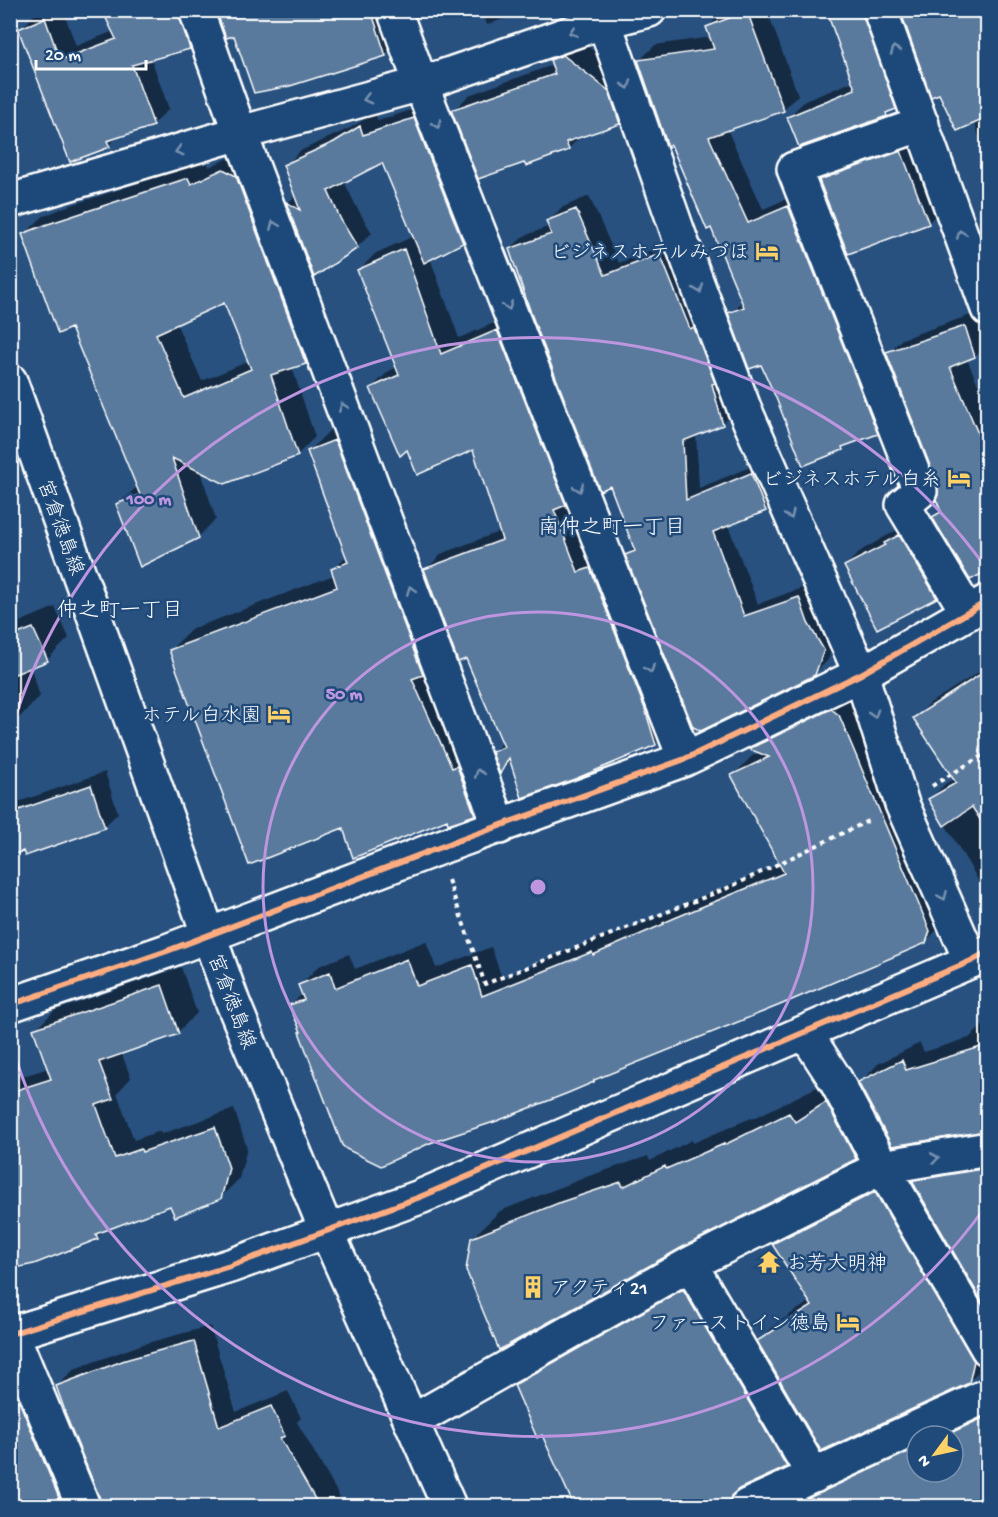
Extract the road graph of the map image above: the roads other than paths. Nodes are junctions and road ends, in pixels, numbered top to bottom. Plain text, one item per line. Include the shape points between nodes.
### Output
1 (196, 10) edge
2 (394, 10) edge
3 (649, 10) edge
4 (880, 10) edge
5 (602, 16) edge
6 (421, 84) junction
7 (922, 124) junction
8 (240, 134) junction
9 (10, 201) edge
10 (987, 309) edge
11 (10, 381) edge
12 (978, 607) edge
13 (861, 674) junction
14 (685, 759) junction
15 (500, 827) junction
16 (208, 935) junction
17 (979, 957) edge
18 (10, 1005) edge
19 (806, 1034) junction
20 (987, 1149) edge
21 (882, 1167) junction
22 (327, 1232) junction
23 (690, 1264) junction
24 (11, 1334) edge
25 (987, 1348) edge
26 (987, 1395) edge
27 (411, 1422) junction
28 (814, 1476) junction
29 (83, 1506) edge
30 (449, 1506) edge
31 (747, 1506) edge

1 - 8 street
2 - 6 street
3 - 5 street
7 -> 4 street
5 -> 6 street
5 -> 13 street via 744,408
6 -> 8 street
6 -> 14 street
10 -> 7 street
7 - 12 street via 794,169 920,491 903,505
8 -> 9 street
15 -> 8 street
11 - 16 street, 宮倉徳島線
12 - 13 street
13 - 14 street
13 -> 17 street via 902,804
14 - 15 street
15 - 16 street
16 - 18 street
16 - 22 street, 宮倉徳島線
17 - 19 street
19 - 21 street
19 - 22 street via 420,1197
21 -> 20 street
21 - 23 street
21 - 25 street
22 - 24 street
22 - 27 street, 宮倉徳島線
23 - 27 street
23 - 28 street
24 - 29 street
26 - 28 street
27 - 30 street, 宮倉徳島線
28 - 31 street

